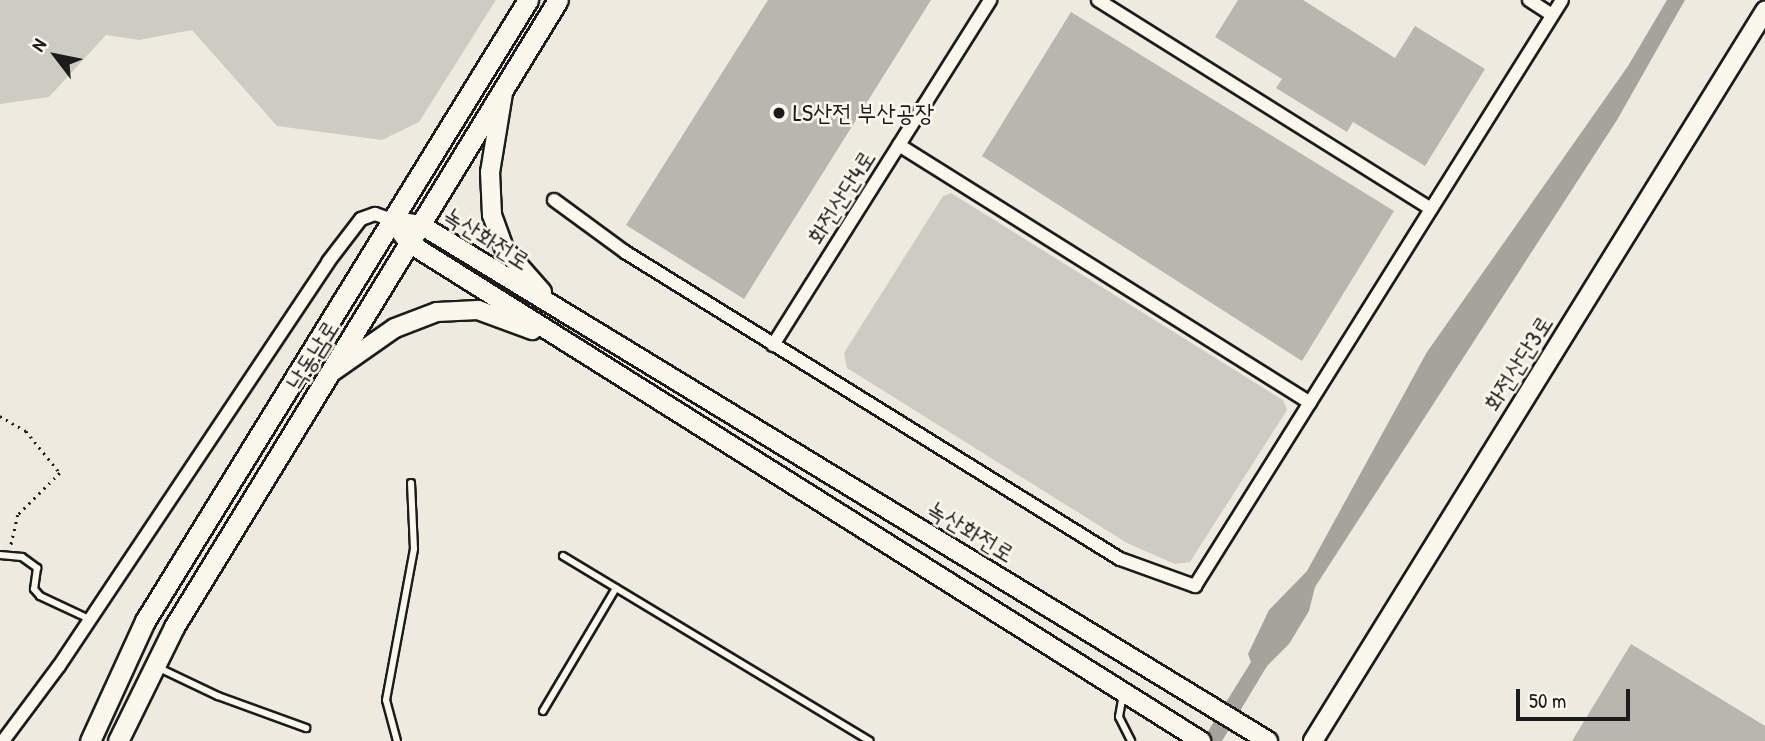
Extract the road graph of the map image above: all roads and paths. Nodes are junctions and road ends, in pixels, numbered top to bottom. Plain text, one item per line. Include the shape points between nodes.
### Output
1 (528, 0) edge
2 (558, 0) edge
3 (990, 0) edge
4 (1098, 0) edge
5 (1529, 0) edge
6 (1562, 0) edge
7 (1765, 11) edge
8 (1552, 15) junction
9 (503, 89) junction
10 (899, 145) junction
11 (554, 200) dead end
12 (1431, 209) junction
13 (393, 219) junction
14 (421, 225) junction
15 (409, 243) junction
16 (561, 308) junction
17 (773, 345) junction
18 (584, 353) junction
19 (329, 374) junction
20 (1310, 403) junction
21 (0, 416) edge
22 (411, 483) dead end
23 (11, 554) junction
24 (0, 555) edge
25 (563, 556) dead end
26 (616, 588) junction
27 (89, 619) junction
28 (152, 664) junction
29 (1124, 692) junction
30 (543, 711) dead end
31 (306, 728) dead end
32 (1264, 738) edge
33 (3, 741) edge
34 (90, 741) edge
35 (118, 741) edge
36 (397, 741) edge
37 (870, 741) edge
38 (1130, 741) edge
39 (1201, 741) edge
40 (1313, 741) edge

1 - 13 main road, 낙동남로
2 - 9 main road, 낙동남로
3 - 10 street, 화전산단4로
4 - 12 street
5 - 8 street
6 - 8 street
7 - 40 main road, 화전산단3로
8 - 12 street
9 - 14 main road, 낙동남로
9 - 16 main road via 490,172 496,232 519,270
10 - 17 street, 화전산단4로
10 - 20 street
11 - 17 street via 625,252
12 - 20 street
13 - 14 main road, 녹산화전로
13 - 15 main road, 녹산화전로
13 - 27 street via 375,214 361,219
13 - 34 main road, 낙동남로 via 145,621
14 - 15 main road, 낙동남로
14 - 16 main road, 녹산화전로
15 - 18 main road, 녹산화전로
15 - 19 main road, 낙동남로
16 - 32 main road, 녹산화전로
17 - 20 street via 1120,559 1195,586
18 - 19 main road via 502,317 461,309 437,312 395,328
18 - 29 main road, 녹산화전로
19 - 28 main road, 낙동남로
21 - 23 path via 26,431 60,473 18,515
22 - 36 lane via 414,549 386,700
23 - 24 lane
23 - 27 lane via 37,568 34,589 40,596
25 - 26 lane
26 - 30 lane
26 - 37 lane
27 - 33 street
28 - 31 lane via 218,696
28 - 35 main road, 낙동남로
29 - 38 lane via 1119,717
29 - 39 main road, 녹산화전로

